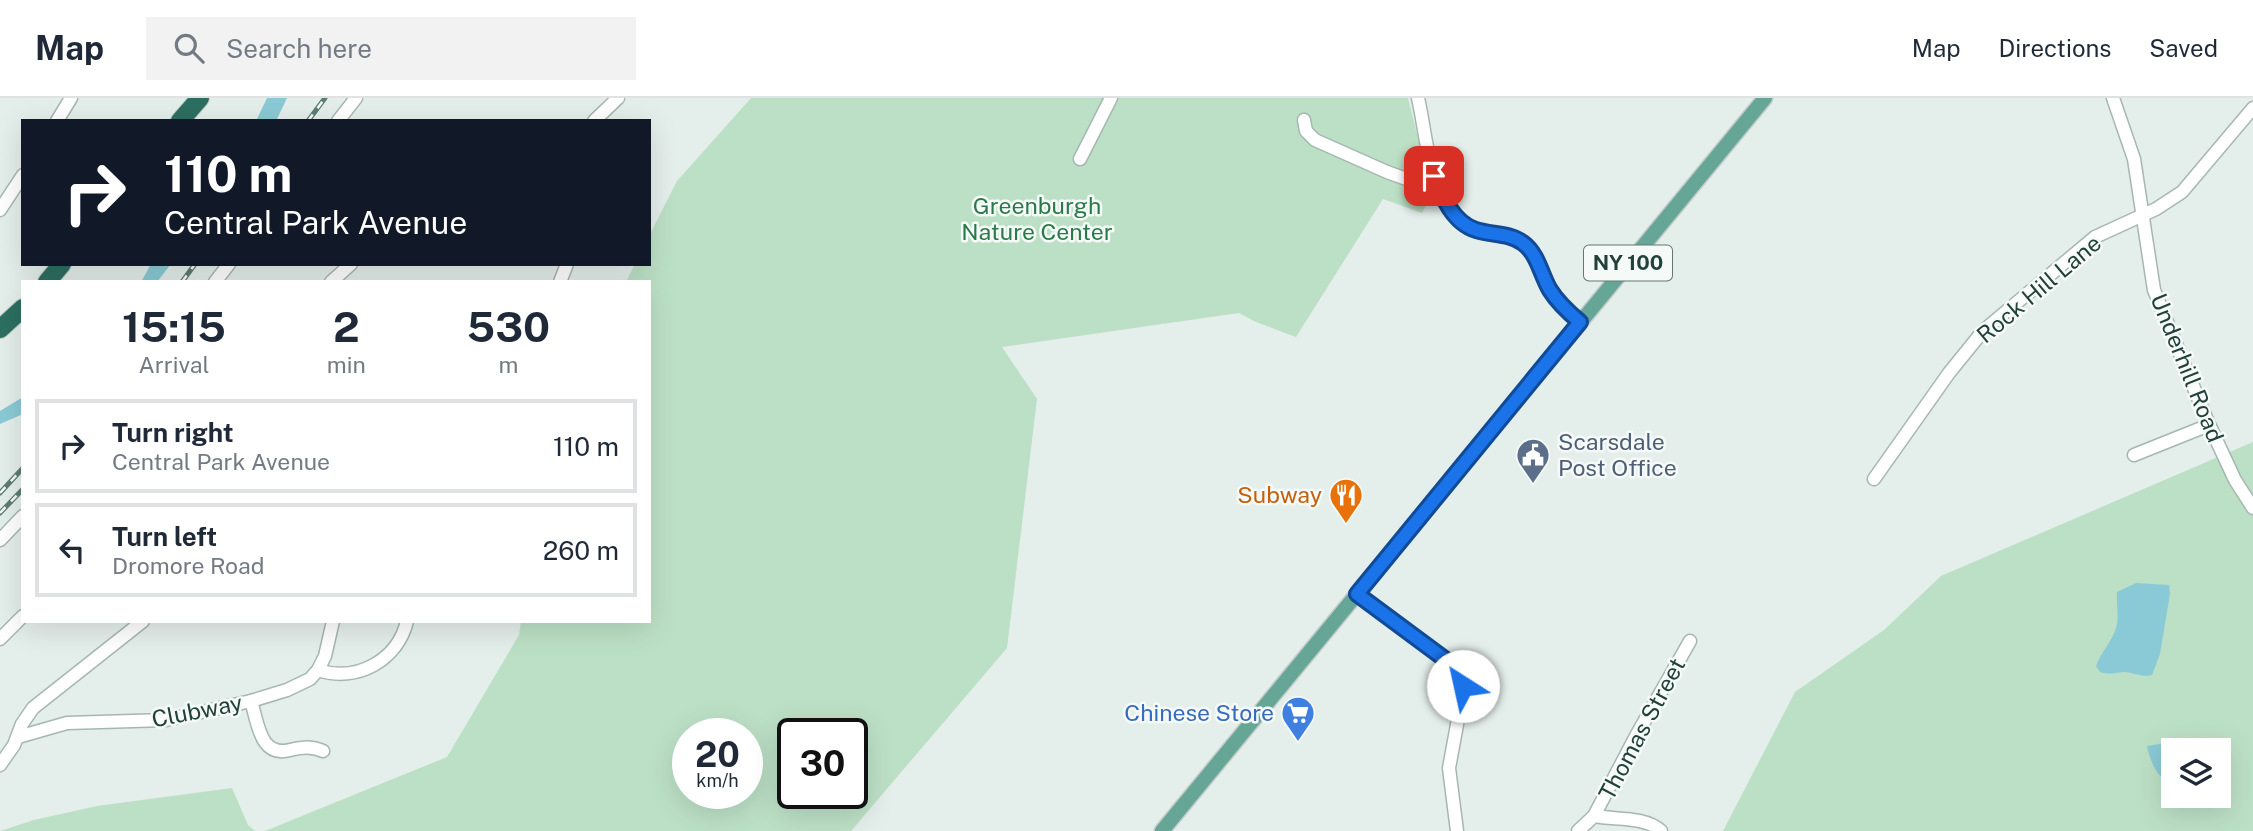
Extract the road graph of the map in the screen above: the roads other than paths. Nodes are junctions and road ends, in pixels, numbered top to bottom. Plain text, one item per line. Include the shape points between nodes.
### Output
1 (71, 98) edge
2 (185, 98) edge
3 (200, 98) edge
4 (356, 98) edge
5 (618, 98) edge
6 (1111, 98) edge
7 (1418, 98) edge
8 (1765, 98) edge
9 (2113, 98) edge
10 (2253, 108) edge
11 (58, 119) edge
12 (167, 119) edge
13 (182, 119) edge
14 (340, 119) edge
15 (596, 119) edge
16 (1304, 120) dead end
17 (1080, 159) dead end
18 (21, 178) edge
19 (1440, 191) junction
20 (0, 210) edge
21 (2142, 216) junction
22 (60, 266) edge
23 (74, 266) edge
24 (227, 266) edge
25 (349, 266) edge
26 (49, 280) edge
27 (64, 280) edge
28 (217, 280) edge
29 (333, 280) edge
30 (21, 310) edge
31 (1580, 322) junction
32 (21, 325) edge
33 (0, 329) edge
34 (0, 343) edge
35 (2209, 425) junction
36 (2134, 455) dead end
37 (1874, 478) dead end
38 (2253, 508) edge
39 (21, 518) edge
40 (0, 540) edge
41 (1357, 594) junction
42 (21, 618) edge
43 (140, 623) edge
44 (333, 623) edge
45 (406, 623) edge
46 (0, 639) edge
47 (1690, 641) dead end
48 (318, 670) junction
49 (251, 701) junction
50 (18, 737) junction
51 (323, 751) dead end
52 (0, 765) edge
53 (1594, 816) junction
54 (1609, 825) edge
55 (1162, 831) edge
56 (1457, 831) edge
57 (1578, 831) edge
58 (1661, 831) edge

1 - 11 street
2 - 12 highway
3 - 13 highway
4 - 14 street
5 - 15 street
6 - 17 street
7 - 19 street via 1429,161
8 - 31 main road, NY 100
9 - 21 street, Underhill Road via 2134,159
10 - 21 street, Rock Hill Lane via 2182,192
16 - 19 street via 1306,131 1315,140
18 - 20 street
19 - 31 street via 1455,216 1475,230 1522,242 1562,308
21 - 35 street, Underhill Road via 2154,290
21 - 37 street, Rock Hill Lane via 2095,237 1983,331
22 - 26 highway
23 - 27 highway
24 - 28 street
25 - 29 street
30 - 33 highway
31 - 41 main road, NY 100
32 - 34 highway
35 - 36 street
35 - 38 street, Underhill Road
39 - 40 street
41 - 55 main road, NY 100
41 - 56 street via 1446,660 1462,681 1448,768
42 - 46 street
43 - 50 street via 33,708
44 - 48 street
45 - 48 street via 398,643 378,664 338,674
47 - 53 street, Thomas Street
48 - 49 street, Clubway via 303,683
49 - 50 street, Clubway via 154,722 67,723
49 - 51 street via 269,748
50 - 52 street
53 - 54 street, Thomas Street
53 - 57 street, Thomas Street
54 - 58 street, Thomas Street via 1645,821

